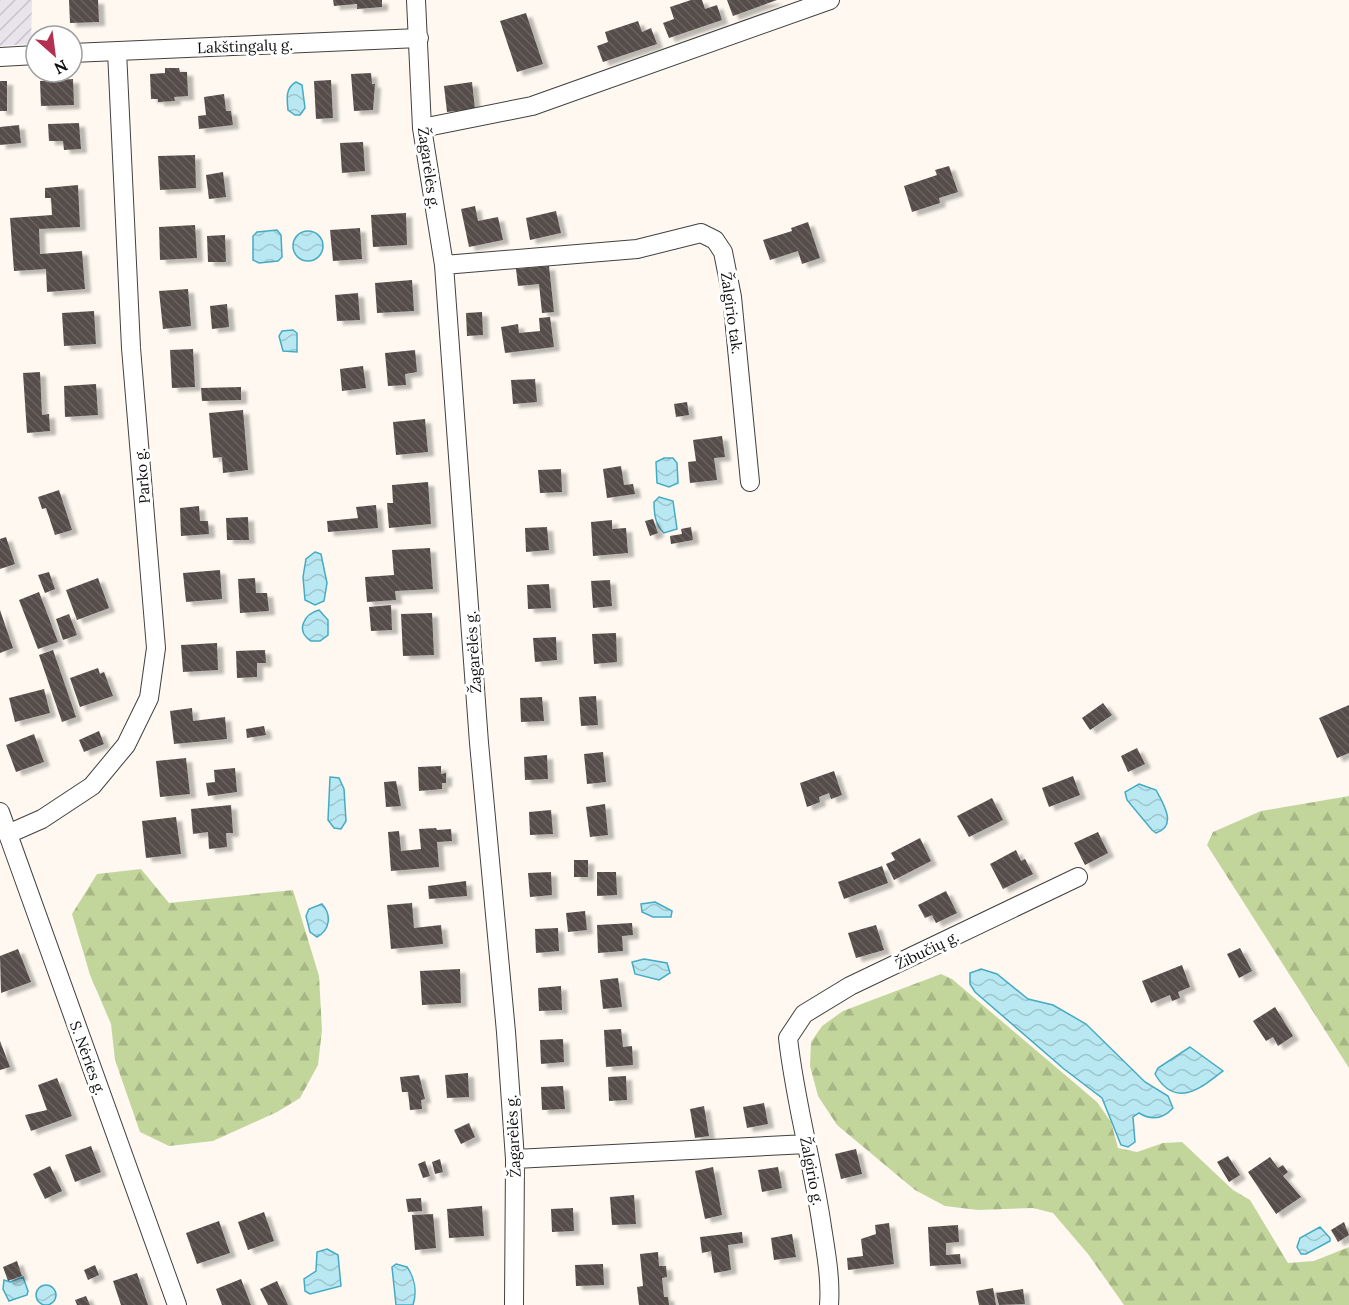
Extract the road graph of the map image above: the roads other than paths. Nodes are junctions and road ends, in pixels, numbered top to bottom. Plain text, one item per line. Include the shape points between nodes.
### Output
1 (416, 0) edge
2 (830, 0) edge
3 (418, 38) junction
4 (117, 51) junction
5 (84, 52) edge
6 (24, 56) edge
7 (0, 57) edge
8 (422, 128) junction
9 (444, 265) junction
10 (750, 482) dead end
11 (0, 812) edge
12 (8, 834) junction
13 (1078, 878) dead end
14 (788, 1038) joint
15 (807, 1144) junction
16 (515, 1159) junction
17 (177, 1305) edge
18 (514, 1305) edge
19 (829, 1305) edge

1 - 3 street, Žagarėlės g.
2 - 8 street via 532,106
3 - 4 street, Lakštingalų g.
3 - 8 street, Žagarėlės g.
4 - 5 street, Lakštingalų g.
4 - 12 street, Parko g. via 132,348 156,648 150,698 126,745 92,786 42,819
6 - 7 street
8 - 9 street, Žagarėlės g.
9 - 10 street, Žalgirio tak. via 637,249 701,233 715,240 723,252 732,297
9 - 16 street, Žagarėlės g.
11 - 12 street, S. Nėries g.
12 - 17 street, S. Nėries g.
13 - 14 street, Žibučių g. via 850,986 804,1014
14 - 15 street, Žalgirio g.
15 - 16 street
15 - 19 street, Žalgirio g. via 828,1267
16 - 18 street, Žagarėlės g.

